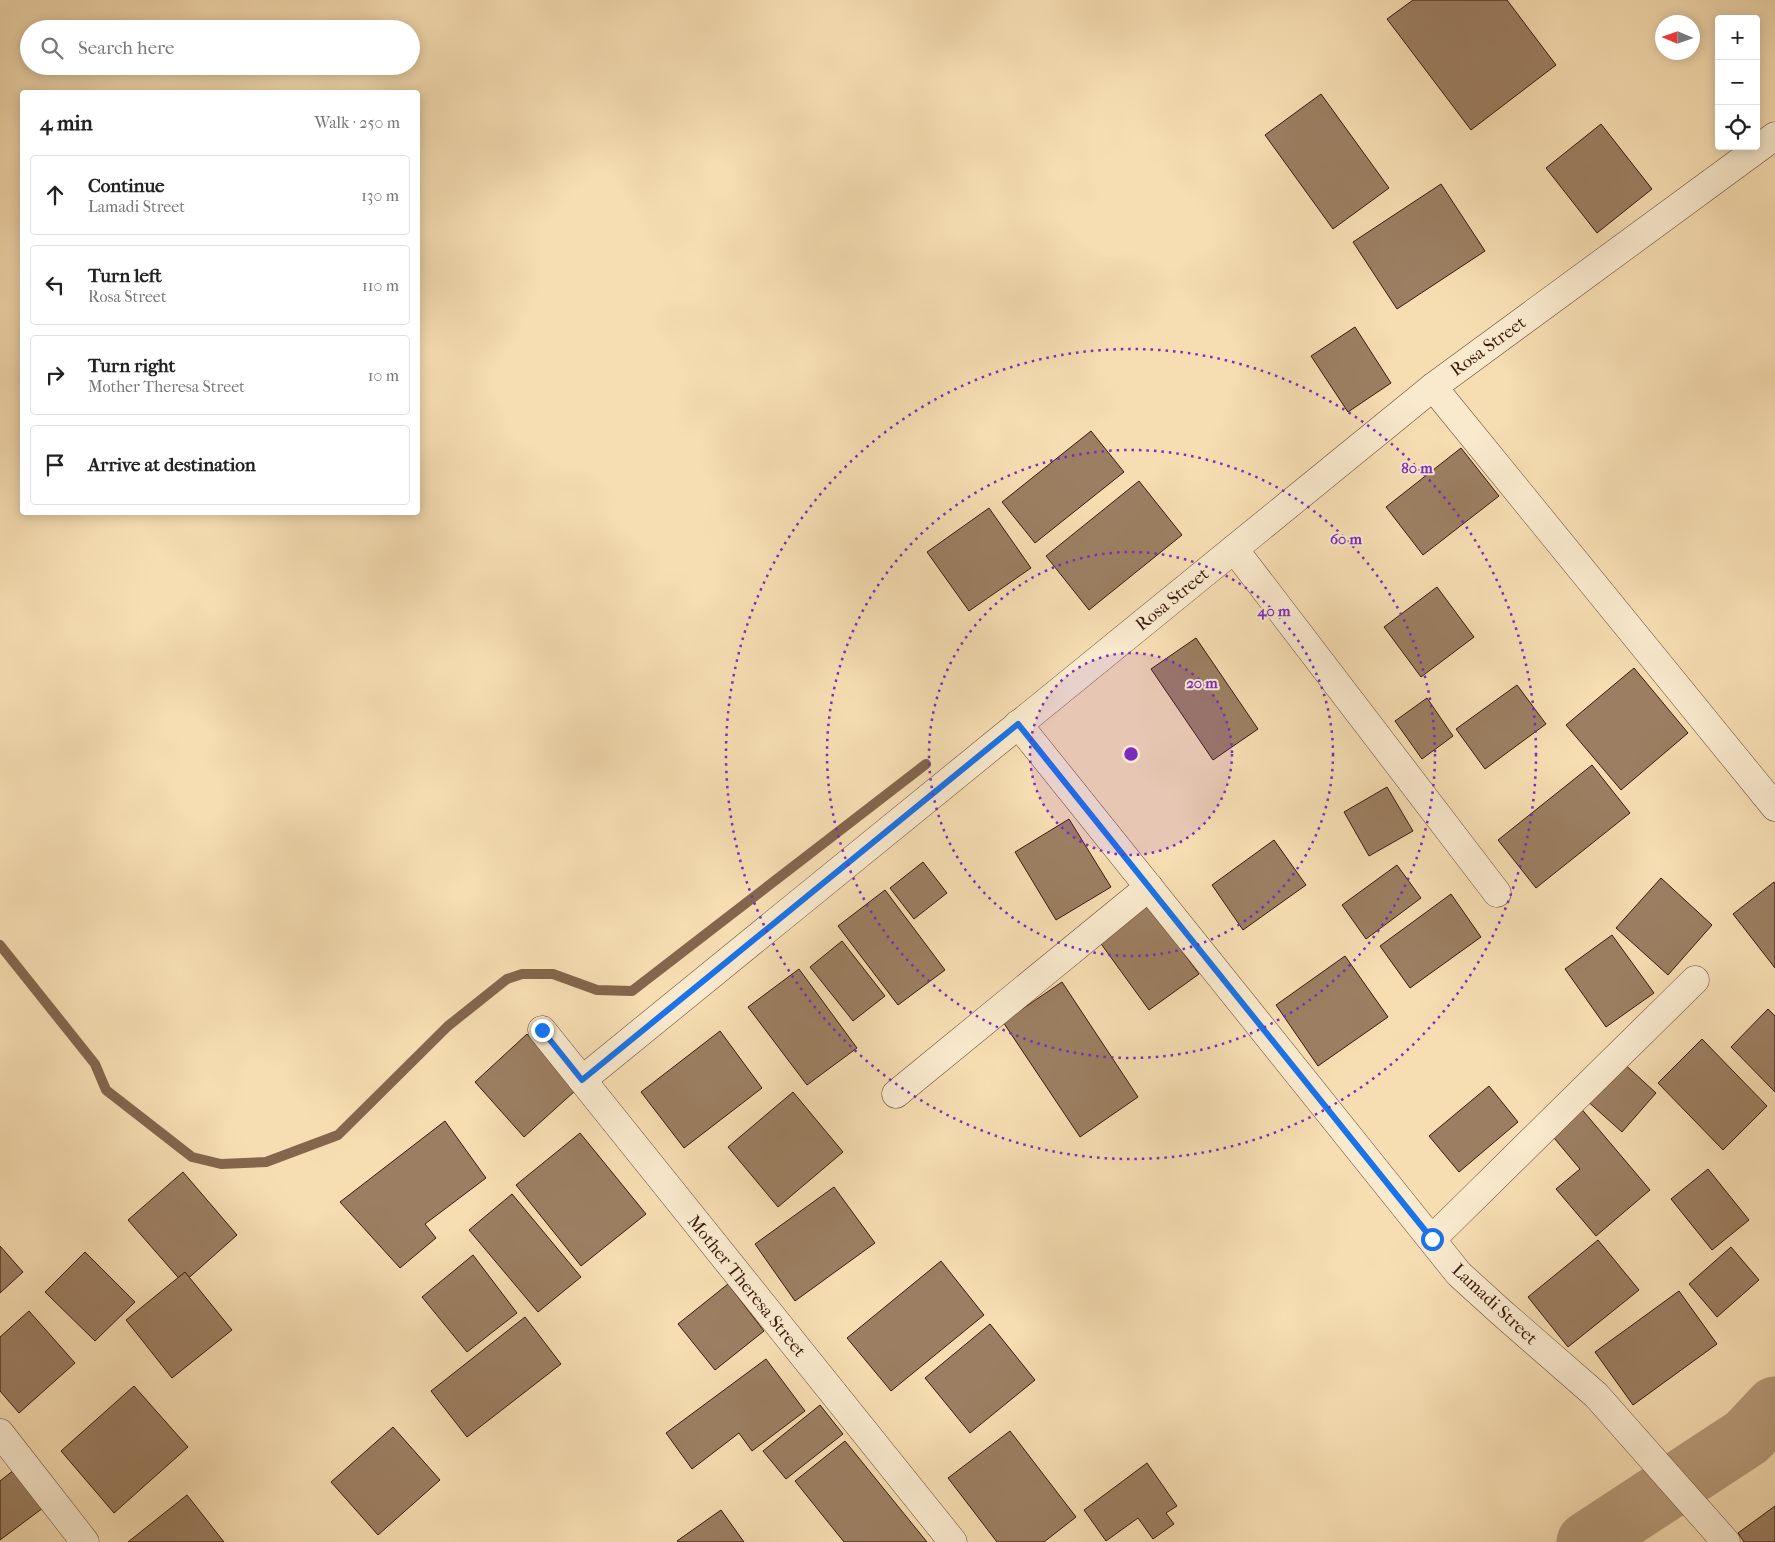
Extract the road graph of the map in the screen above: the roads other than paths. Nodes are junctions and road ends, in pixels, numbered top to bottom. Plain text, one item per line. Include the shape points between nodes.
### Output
1 (1775, 136) edge
2 (1432, 387) junction
3 (1234, 549) junction
4 (1018, 724) junction
5 (1775, 807) edge
6 (1149, 886) junction
7 (1497, 893) dead end
8 (1695, 980) dead end
9 (542, 1030) dead end
10 (582, 1080) junction
11 (896, 1094) dead end
12 (1432, 1239) junction
13 (0, 1433) edge
14 (85, 1542) edge
15 (953, 1542) edge
16 (1726, 1542) edge

1 - 2 street, Rosa Street
2 - 3 street, Rosa Street
2 - 5 street
3 - 4 street, Rosa Street
3 - 7 street
4 - 6 street, Lamadi Street
4 - 10 street, Rosa Street
6 - 11 street
6 - 12 street, Lamadi Street
8 - 12 street
9 - 10 street, Mother Theresa Street
10 - 15 street, Mother Theresa Street
12 - 16 street, Lamadi Street via 1459,1274 1596,1395
13 - 14 street

